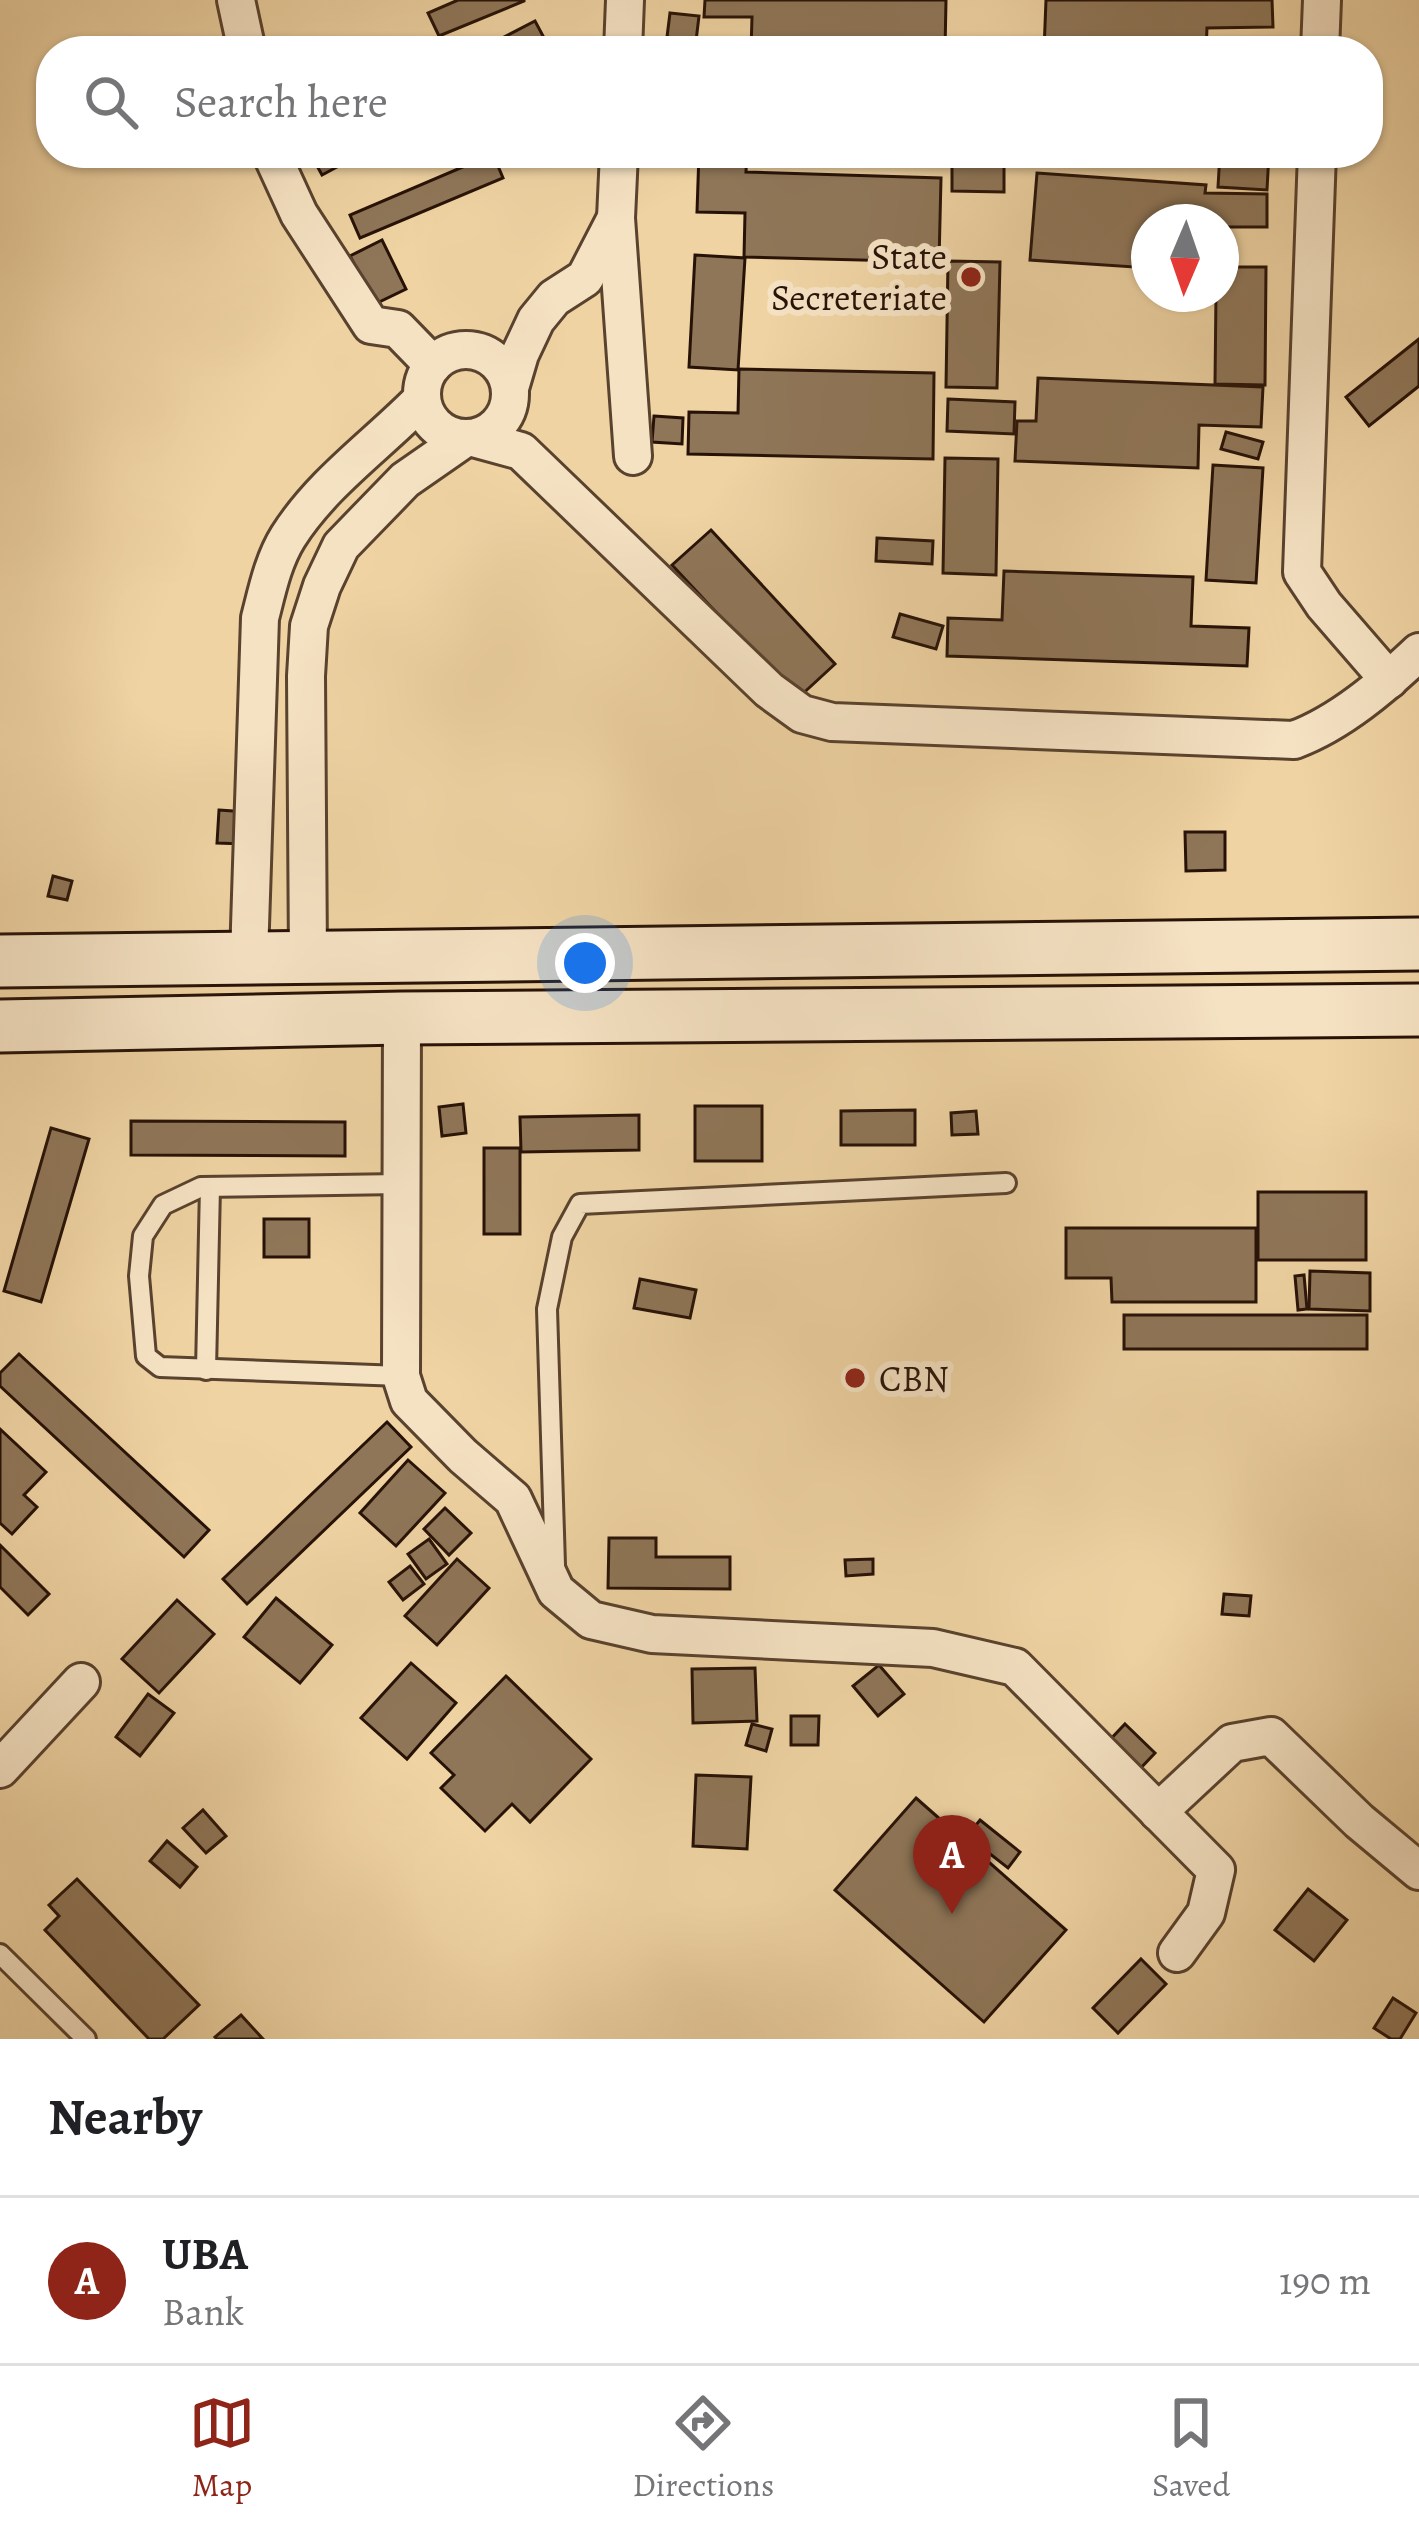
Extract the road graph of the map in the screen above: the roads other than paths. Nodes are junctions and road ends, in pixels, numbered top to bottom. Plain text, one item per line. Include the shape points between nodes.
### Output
1 (236, 0) edge
2 (625, 0) edge
3 (1322, 0) edge
4 (244, 36) edge
5 (624, 36) edge
6 (1321, 36) edge
7 (278, 168) edge
8 (618, 168) edge
9 (1316, 168) edge
10 (616, 218) junction
11 (536, 320) junction
12 (467, 350) junction
13 (433, 365) junction
14 (509, 398) junction
15 (421, 400) junction
16 (468, 438) junction
17 (521, 451) junction
18 (633, 456) dead end
19 (1419, 652) edge
20 (1389, 680) junction
21 (1419, 944) edge
22 (248, 957) junction
23 (308, 957) junction
24 (0, 961) edge
25 (1419, 1010) edge
26 (402, 1018) junction
27 (0, 1026) edge
28 (400, 1184) junction
29 (1006, 1184) dead end
30 (211, 1187) junction
31 (206, 1370) junction
32 (401, 1376) junction
33 (556, 1591) junction
34 (80, 1682) dead end
35 (0, 1769) edge
36 (1158, 1812) junction
37 (1419, 1871) edge
38 (1177, 1953) dead end
39 (0, 1954) edge
40 (86, 2039) edge

1 - 4 street
2 - 5 street
3 - 6 street
7 - 13 street via 370,325 398,329
8 - 10 street
9 - 20 street via 1303,572
10 - 11 street via 585,278
10 - 18 street
11 - 12 street
11 - 14 street
12 - 13 street
12 - 14 street via 495,361
13 - 15 street
14 - 16 street via 494,429
14 - 17 street
15 - 16 street via 436,427
15 - 22 street via 313,505 271,575 260,618
16 - 17 street
16 - 23 street via 405,480 341,547 309,626
17 - 20 street via 769,690 802,714 832,722 1294,740 1322,730
19 - 20 street
21 - 23 street
22 - 23 street
22 - 24 street
25 - 26 street
26 - 27 street
26 - 28 street
28 - 30 lane
28 - 32 street
29 - 33 lane via 580,1204 562,1237 547,1309
30 - 31 lane
30 - 31 lane via 163,1205 143,1235 139,1276 146,1356 160,1367
31 - 32 lane
32 - 33 street via 409,1401 513,1499
33 - 36 street via 590,1620 652,1634 933,1648 1015,1667
34 - 35 street
36 - 37 street via 1232,1743 1271,1736
36 - 38 street via 1216,1870 1206,1912
39 - 40 lane

